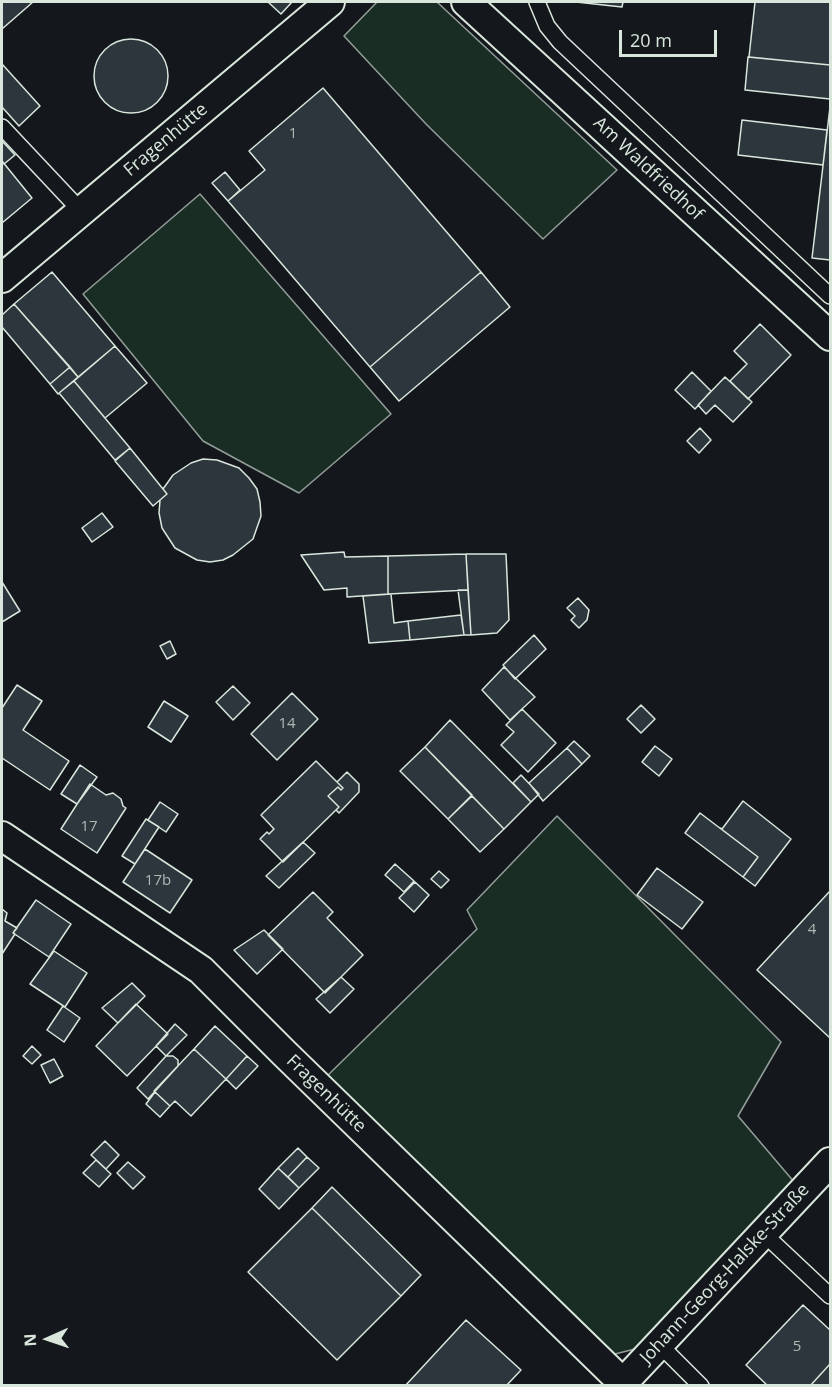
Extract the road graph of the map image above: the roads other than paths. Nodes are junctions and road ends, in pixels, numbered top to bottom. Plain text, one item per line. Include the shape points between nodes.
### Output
1 (330, 2) edge
2 (466, 2) edge
3 (537, 2) edge
4 (2, 127) edge
5 (81, 211) junction
6 (2, 278) edge
7 (831, 296) edge
8 (831, 336) edge
9 (2, 836) edge
10 (828, 1170) edge
11 (763, 1233) junction
12 (831, 1296) edge
13 (659, 1344) junction
14 (623, 1385) edge
15 (700, 1386) edge

1 - 5 street, Fragenhütte
2 - 8 street, Am Waldfriedhof
3 - 7 lane via 547,26 561,42
4 - 5 lane
5 - 6 street, Fragenhütte
9 - 14 street, Fragenhütte via 201,970
10 - 11 street, Johann-Georg-Halske-Straße
11 - 12 lane
11 - 13 street, Johann-Georg-Halske-Straße
13 - 14 street, Johann-Georg-Halske-Straße
13 - 15 lane

